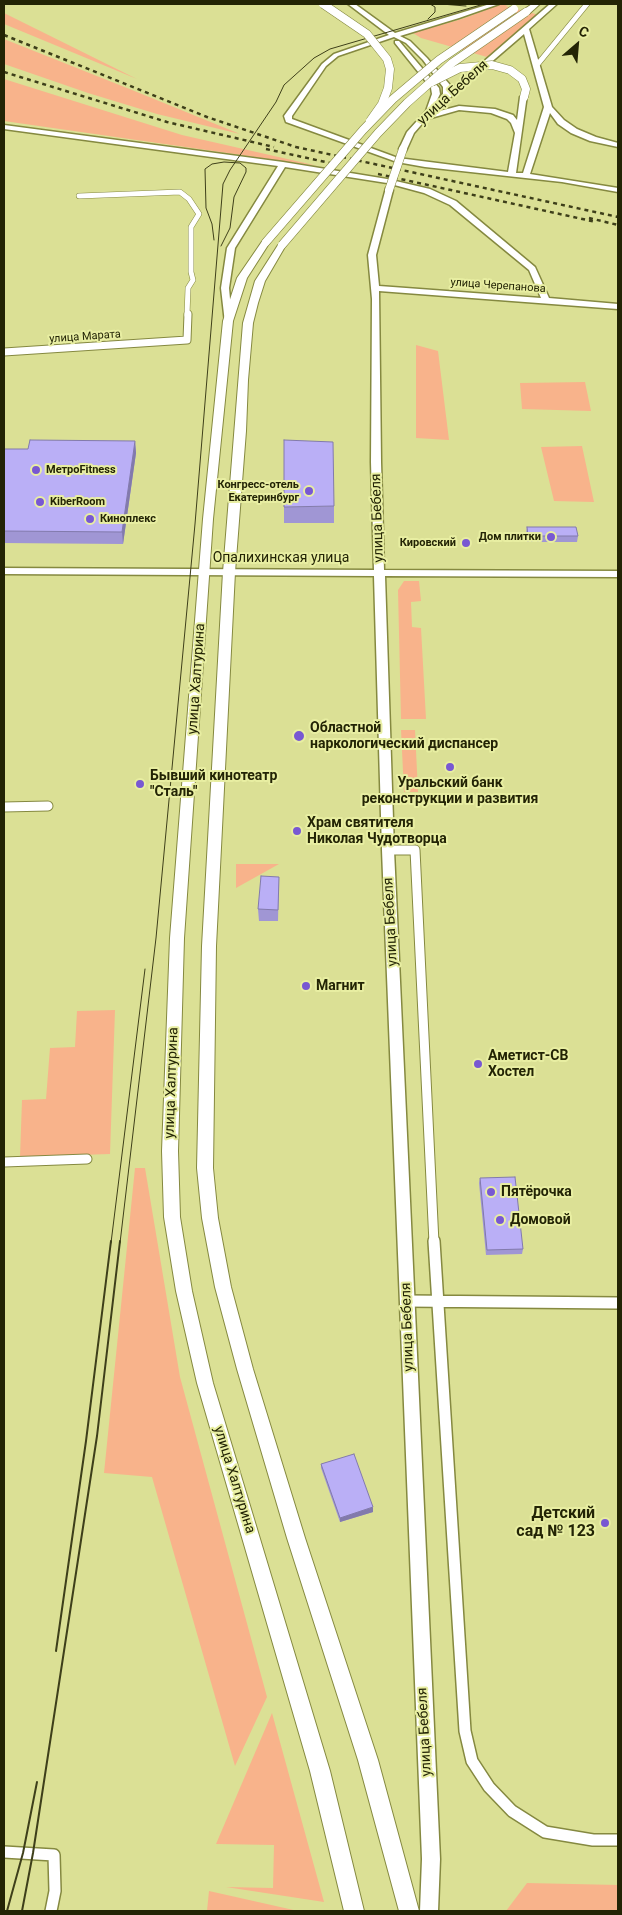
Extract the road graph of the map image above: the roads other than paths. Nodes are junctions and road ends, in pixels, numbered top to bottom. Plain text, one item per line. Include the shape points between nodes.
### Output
1 (323, 4) edge
2 (351, 4) edge
3 (496, 4) edge
4 (536, 4) edge
5 (554, 4) edge
6 (586, 4) edge
7 (517, 6) edge
8 (526, 30) junction
9 (394, 35) junction
10 (538, 65) junction
11 (420, 91) junction
12 (442, 102) junction
13 (548, 108) junction
14 (426, 115) junction
15 (416, 125) junction
16 (4, 127) edge
17 (363, 130) junction
18 (518, 133) junction
19 (618, 145) edge
20 (283, 164) junction
21 (512, 174) junction
22 (526, 175) junction
23 (618, 190) edge
24 (79, 196) dead end
25 (375, 288) junction
26 (546, 301) junction
27 (618, 306) edge
28 (228, 321) junction
29 (4, 352) edge
30 (4, 571) edge
31 (204, 572) junction
32 (229, 572) junction
33 (380, 572) junction
34 (618, 574) edge
35 (48, 806) dead end
36 (4, 807) edge
37 (388, 850) junction
38 (87, 1159) dead end
39 (4, 1162) edge
40 (407, 1301) junction
41 (438, 1301) junction
42 (618, 1303) edge
43 (618, 1840) edge
44 (4, 1852) edge
45 (51, 1911) edge
46 (354, 1911) edge
47 (409, 1911) edge
48 (429, 1911) edge

1 - 17 main road, bridge via 367,34 379,47 390,69 382,104
2 - 9 main road
3 - 9 main road
4 - 11 main road, улица Халтурина, bridge via 470,50
5 - 8 main road, улица Бебеля
6 - 10 street
7 - 17 main road, улица Халтурина, bridge via 417,78
8 - 10 main road
8 - 12 main road, улица Бебеля
9 - 12 main road via 408,42 445,83 447,94
9 - 14 main road via 397,43 436,88
9 - 21 main road via 352,48 329,60 288,116 289,120 397,160
10 - 13 main road
11 - 18 main road, bridge via 460,68 492,65 510,70 522,78 526,89
11 - 32 main road, улица Халтурина, bridge via 378,133 282,245 260,281 248,322
12 - 14 main road, улица Бебеля
13 - 19 main road via 574,131
13 - 22 main road
14 - 15 main road, улица Бебеля
15 - 18 main road via 446,110 470,108 510,118 516,123
15 - 25 main road, улица Бебеля, bridge via 403,148 372,255
16 - 20 main road
17 - 28 main road, улица Халтурина, bridge via 266,242 242,278
18 - 21 main road
20 - 26 main road via 387,181 427,191 453,204 532,269
20 - 28 main road via 231,248 225,288
21 - 22 main road
22 - 23 main road
24 - 29 street, улица Марата via 180,192 189,199 199,214 191,227 193,280 188,288 187,340
25 - 26 main road, улица Черепанова
25 - 33 main road, улица Бебеля
26 - 27 main road, улица Черепанова
28 - 31 main road, улица Халтурина
30 - 31 main road, Опалихинская улица
31 - 32 main road, Опалихинская улица
31 - 46 main road, улица Халтурина via 177,938 170,1151 172,1217 184,1291 205,1383 320,1771
32 - 33 main road, Опалихинская улица
32 - 47 main road, улица Халтурина via 210,946 205,1168 210,1218 223,1287 245,1369 368,1760
33 - 34 main road, Опалихинская улица
33 - 37 main road, улица Бебеля
35 - 36 street
37 - 40 main road, улица Бебеля
37 - 41 street via 415,850
38 - 39 street
40 - 41 street
40 - 48 main road, улица Бебеля via 431,1859
41 - 42 street
41 - 43 street via 465,1731 472,1761 489,1787 512,1811 545,1832 593,1840
44 - 45 street via 54,1855 55,1891

